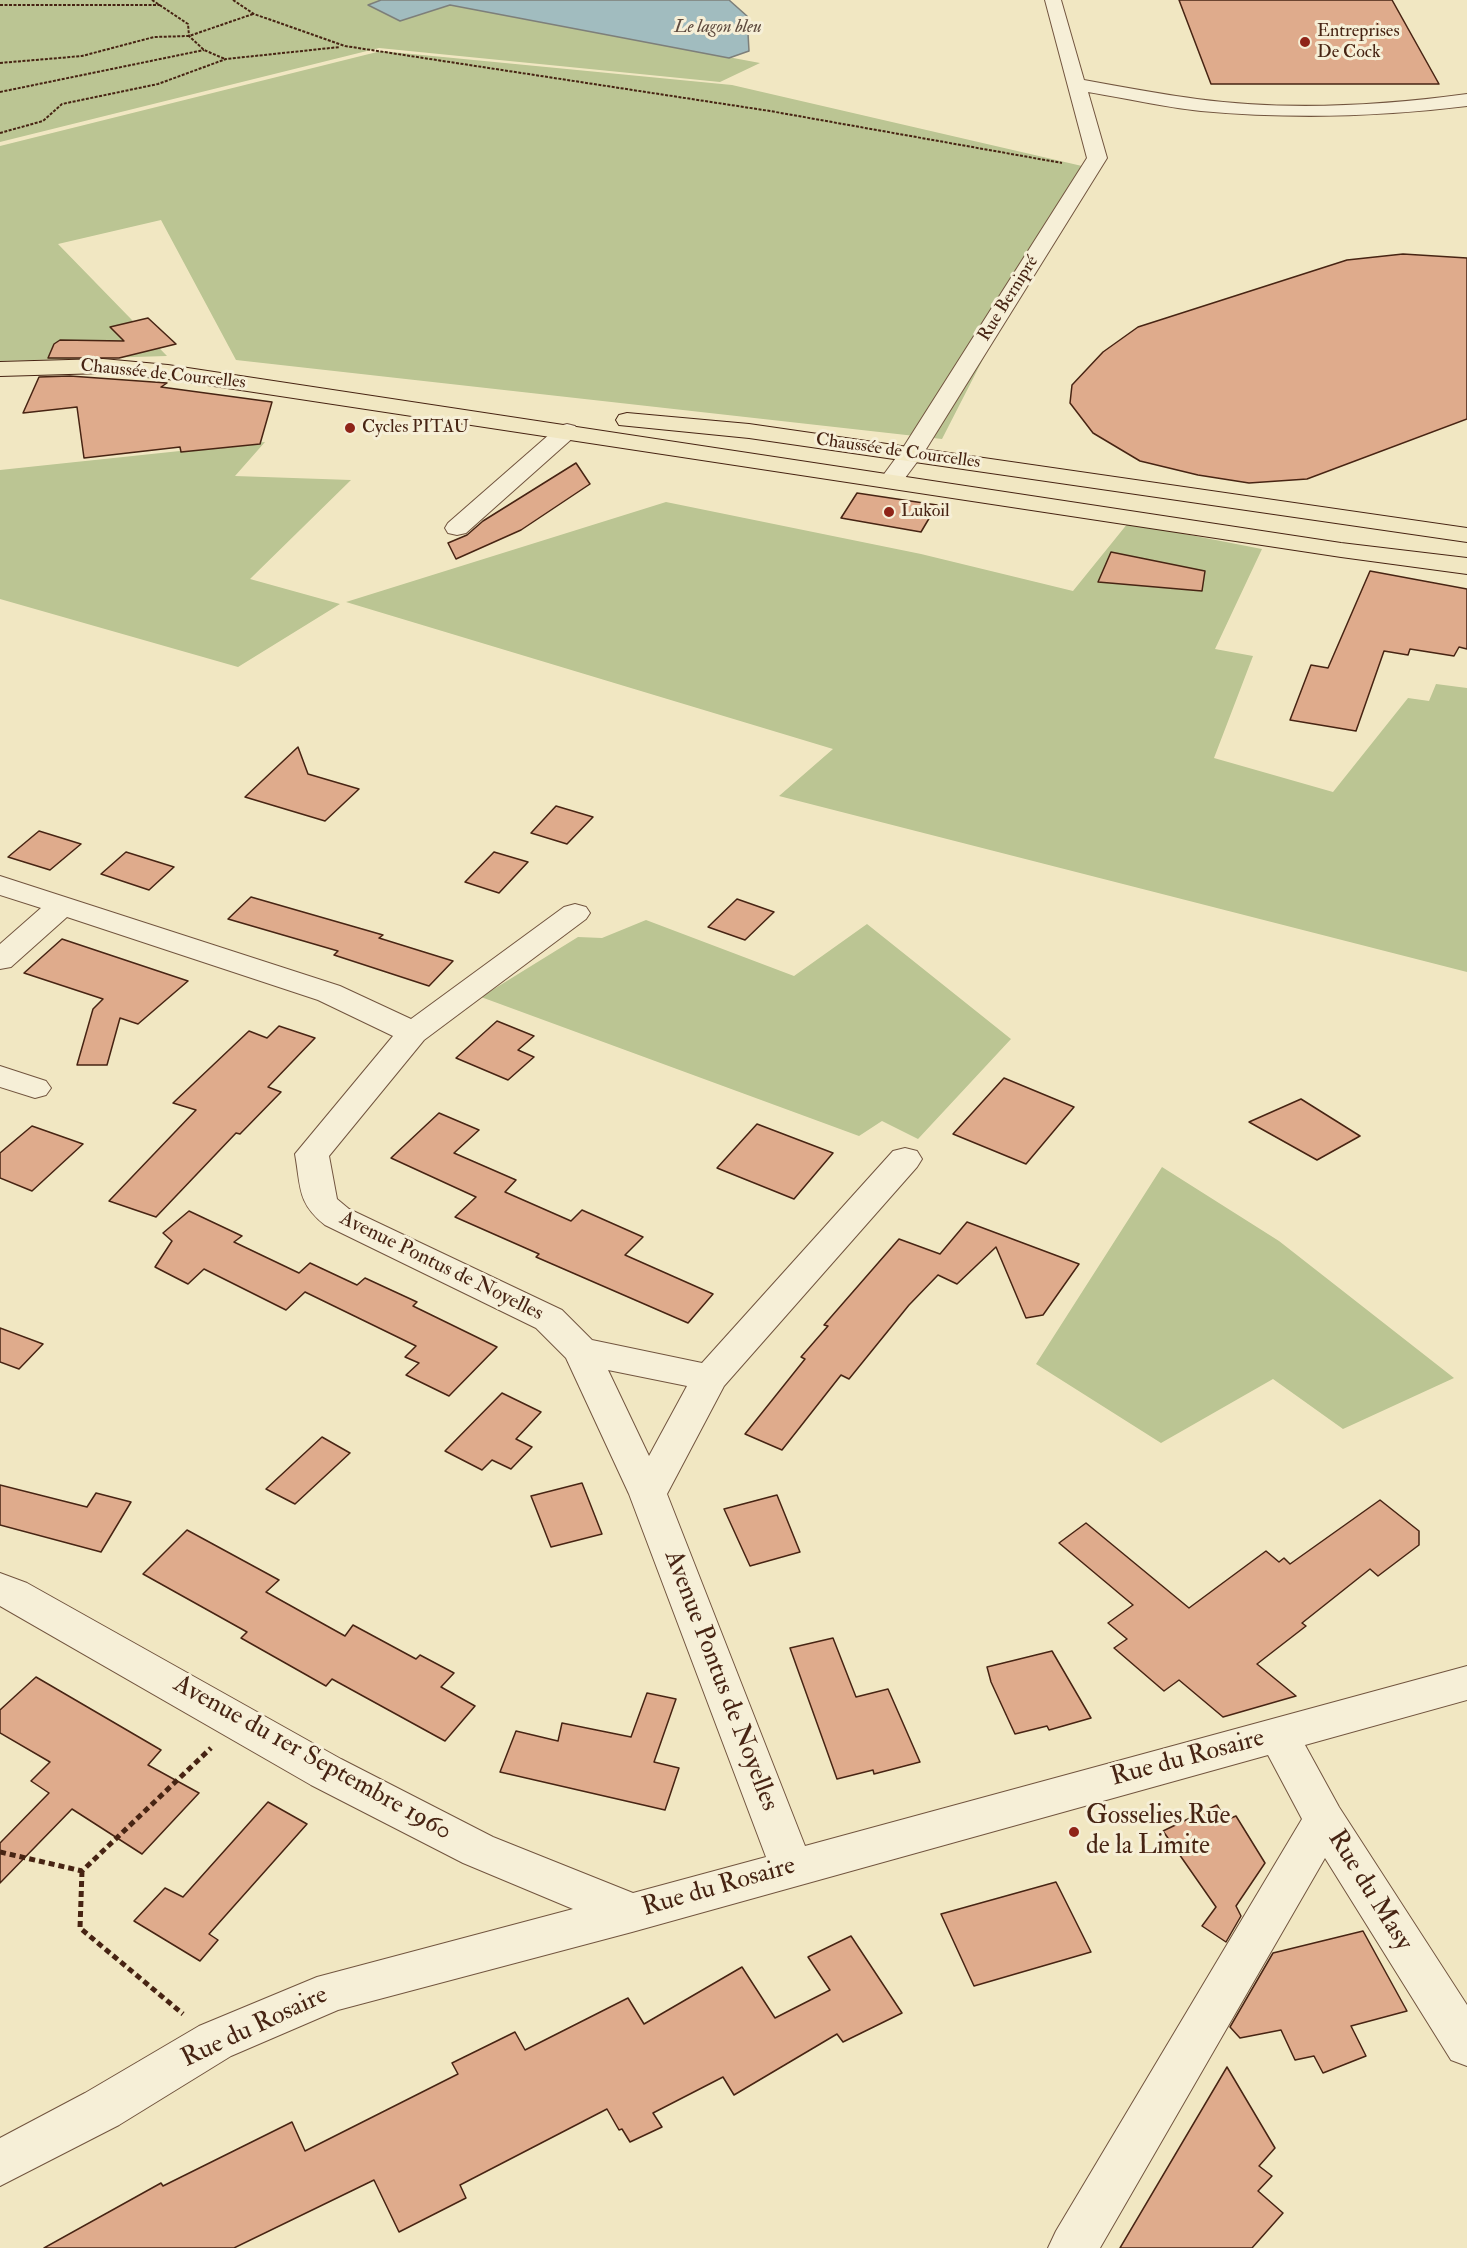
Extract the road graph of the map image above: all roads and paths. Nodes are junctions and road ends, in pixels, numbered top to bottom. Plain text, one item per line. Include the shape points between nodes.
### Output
1 (152, 0) edge
2 (233, 0) edge
3 (1053, 0) edge
4 (160, 5) junction
5 (0, 6) edge
6 (254, 14) junction
7 (189, 36) junction
8 (345, 46) junction
9 (204, 50) junction
10 (226, 59) junction
11 (0, 63) edge
12 (1079, 85) junction
13 (0, 92) edge
14 (1467, 100) edge
15 (0, 133) edge
16 (1091, 168) junction
17 (0, 369) edge
18 (326, 394) junction
19 (588, 417) junction
20 (567, 431) junction
21 (911, 454) junction
22 (891, 482) junction
23 (457, 528) dead end
24 (1467, 535) edge
25 (1467, 566) edge
26 (0, 885) edge
27 (63, 905) junction
28 (575, 913) dead end
29 (0, 960) edge
30 (413, 1033) junction
31 (0, 1076) edge
32 (35, 1088) dead end
33 (905, 1159) dead end
34 (580, 1351) junction
35 (710, 1378) junction
36 (648, 1494) junction
37 (0, 1589) edge
38 (1467, 1683) edge
39 (238, 1721) junction
40 (1278, 1734) junction
41 (1324, 1820) junction
42 (0, 1852) edge
43 (792, 1868) junction
44 (82, 1871) junction
45 (632, 1912) junction
46 (215, 2041) junction
47 (1467, 2045) edge
48 (0, 2163) edge
49 (1073, 2248) edge

1 - 4 path
2 - 6 path
3 - 12 street, Rue Bernipré
4 - 5 path
4 - 7 path via 188,24
6 - 7 path
6 - 8 path
7 - 9 path
7 - 11 path via 154,38 82,56
8 - 10 path
8 - 16 path via 770,111
9 - 10 path
9 - 13 path
10 - 15 path via 158,84 62,104 56,115 26,128
12 - 14 street via 1199,105 1278,110 1399,109
12 - 16 street, Rue Bernipré via 1097,158
16 - 21 street, Rue Bernipré
17 - 18 main road, Chaussée de Courcelles via 103,366
18 - 19 main road, Chaussée de Courcelles
18 - 20 main road, Chaussée de Courcelles
19 - 20 main road
19 - 21 main road, Chaussée de Courcelles via 749,431
20 - 22 main road, Chaussée de Courcelles
20 - 23 street
21 - 22 street, Rue Bernipré
21 - 24 main road, Chaussée de Courcelles
22 - 25 main road, Chaussée de Courcelles
26 - 27 street
27 - 29 street
27 - 30 street via 329,993
28 - 30 street, Avenue Pontus de Noyelles
30 - 34 street, Avenue Pontus de Noyelles via 312,1154 321,1204 336,1217 549,1319
31 - 32 street
33 - 35 street
34 - 35 street
34 - 36 street, Avenue Pontus de Noyelles
35 - 36 street
36 - 43 street, Avenue Pontus de Noyelles
37 - 39 street, Avenue du 1er Septembre 1960
38 - 40 street, Rue du Rosaire
39 - 44 path
39 - 45 street, Avenue du 1er Septembre 1960 via 326,1772 478,1850
40 - 41 street, Rue du Masy
40 - 43 street, Rue du Rosaire
41 - 47 street, Rue du Masy
41 - 49 street
42 - 44 path
43 - 45 street, Rue du Rosaire
44 - 46 path via 80,1928
45 - 46 street, Rue du Rosaire via 333,1991
46 - 48 street, Rue du Rosaire via 102,2109

